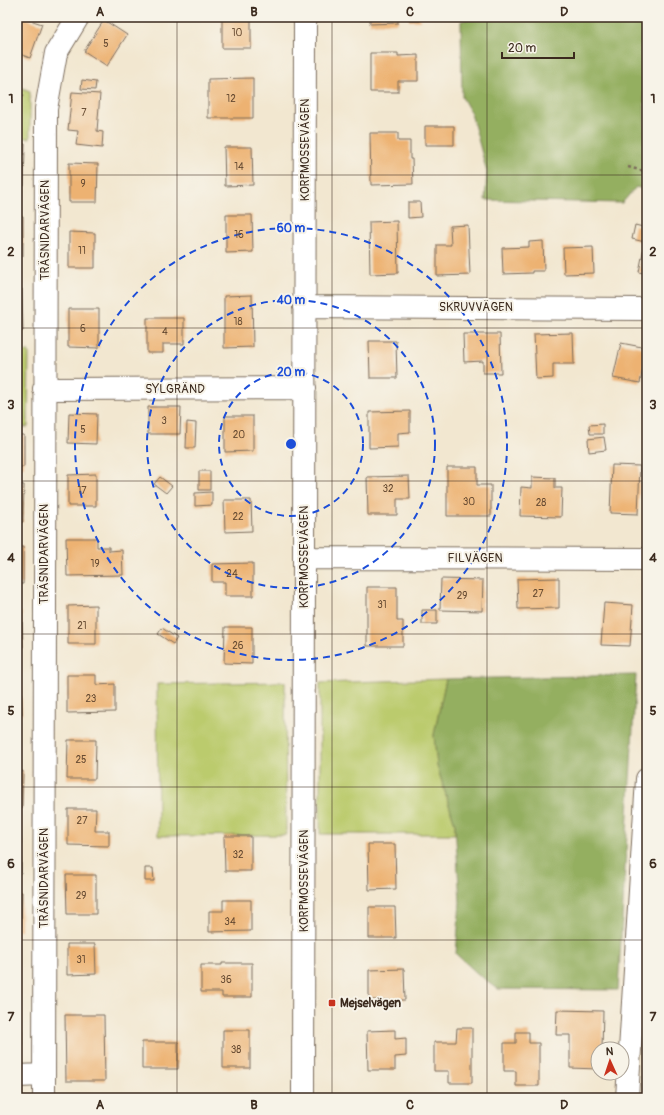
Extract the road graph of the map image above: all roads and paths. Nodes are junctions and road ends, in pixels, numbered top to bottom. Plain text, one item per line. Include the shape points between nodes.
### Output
1 (78, 17) edge
2 (305, 17) edge
3 (628, 167) dead end
4 (647, 172) edge
5 (304, 308) junction
6 (647, 309) edge
7 (305, 388) junction
8 (44, 389) junction
9 (304, 558) junction
10 (647, 559) edge
11 (647, 779) edge
12 (44, 1075) junction
13 (17, 1076) edge
14 (44, 1098) edge
15 (303, 1098) edge
16 (627, 1098) edge

1 - 8 street, TRÄSNIDARVÄGEN via 56,53 46,109
2 - 5 street, KORPMOSSEVÄGEN
3 - 4 path
5 - 6 street, SKRUVVÄGEN
5 - 7 street, KORPMOSSEVÄGEN
7 - 8 street, SYLGRÄND
7 - 9 street, KORPMOSSEVÄGEN
8 - 12 street, TRÄSNIDARVÄGEN
9 - 10 street, FILVÄGEN
9 - 15 street, KORPMOSSEVÄGEN
11 - 16 street
12 - 13 street
12 - 14 street, TRÄSNIDARVÄGEN

